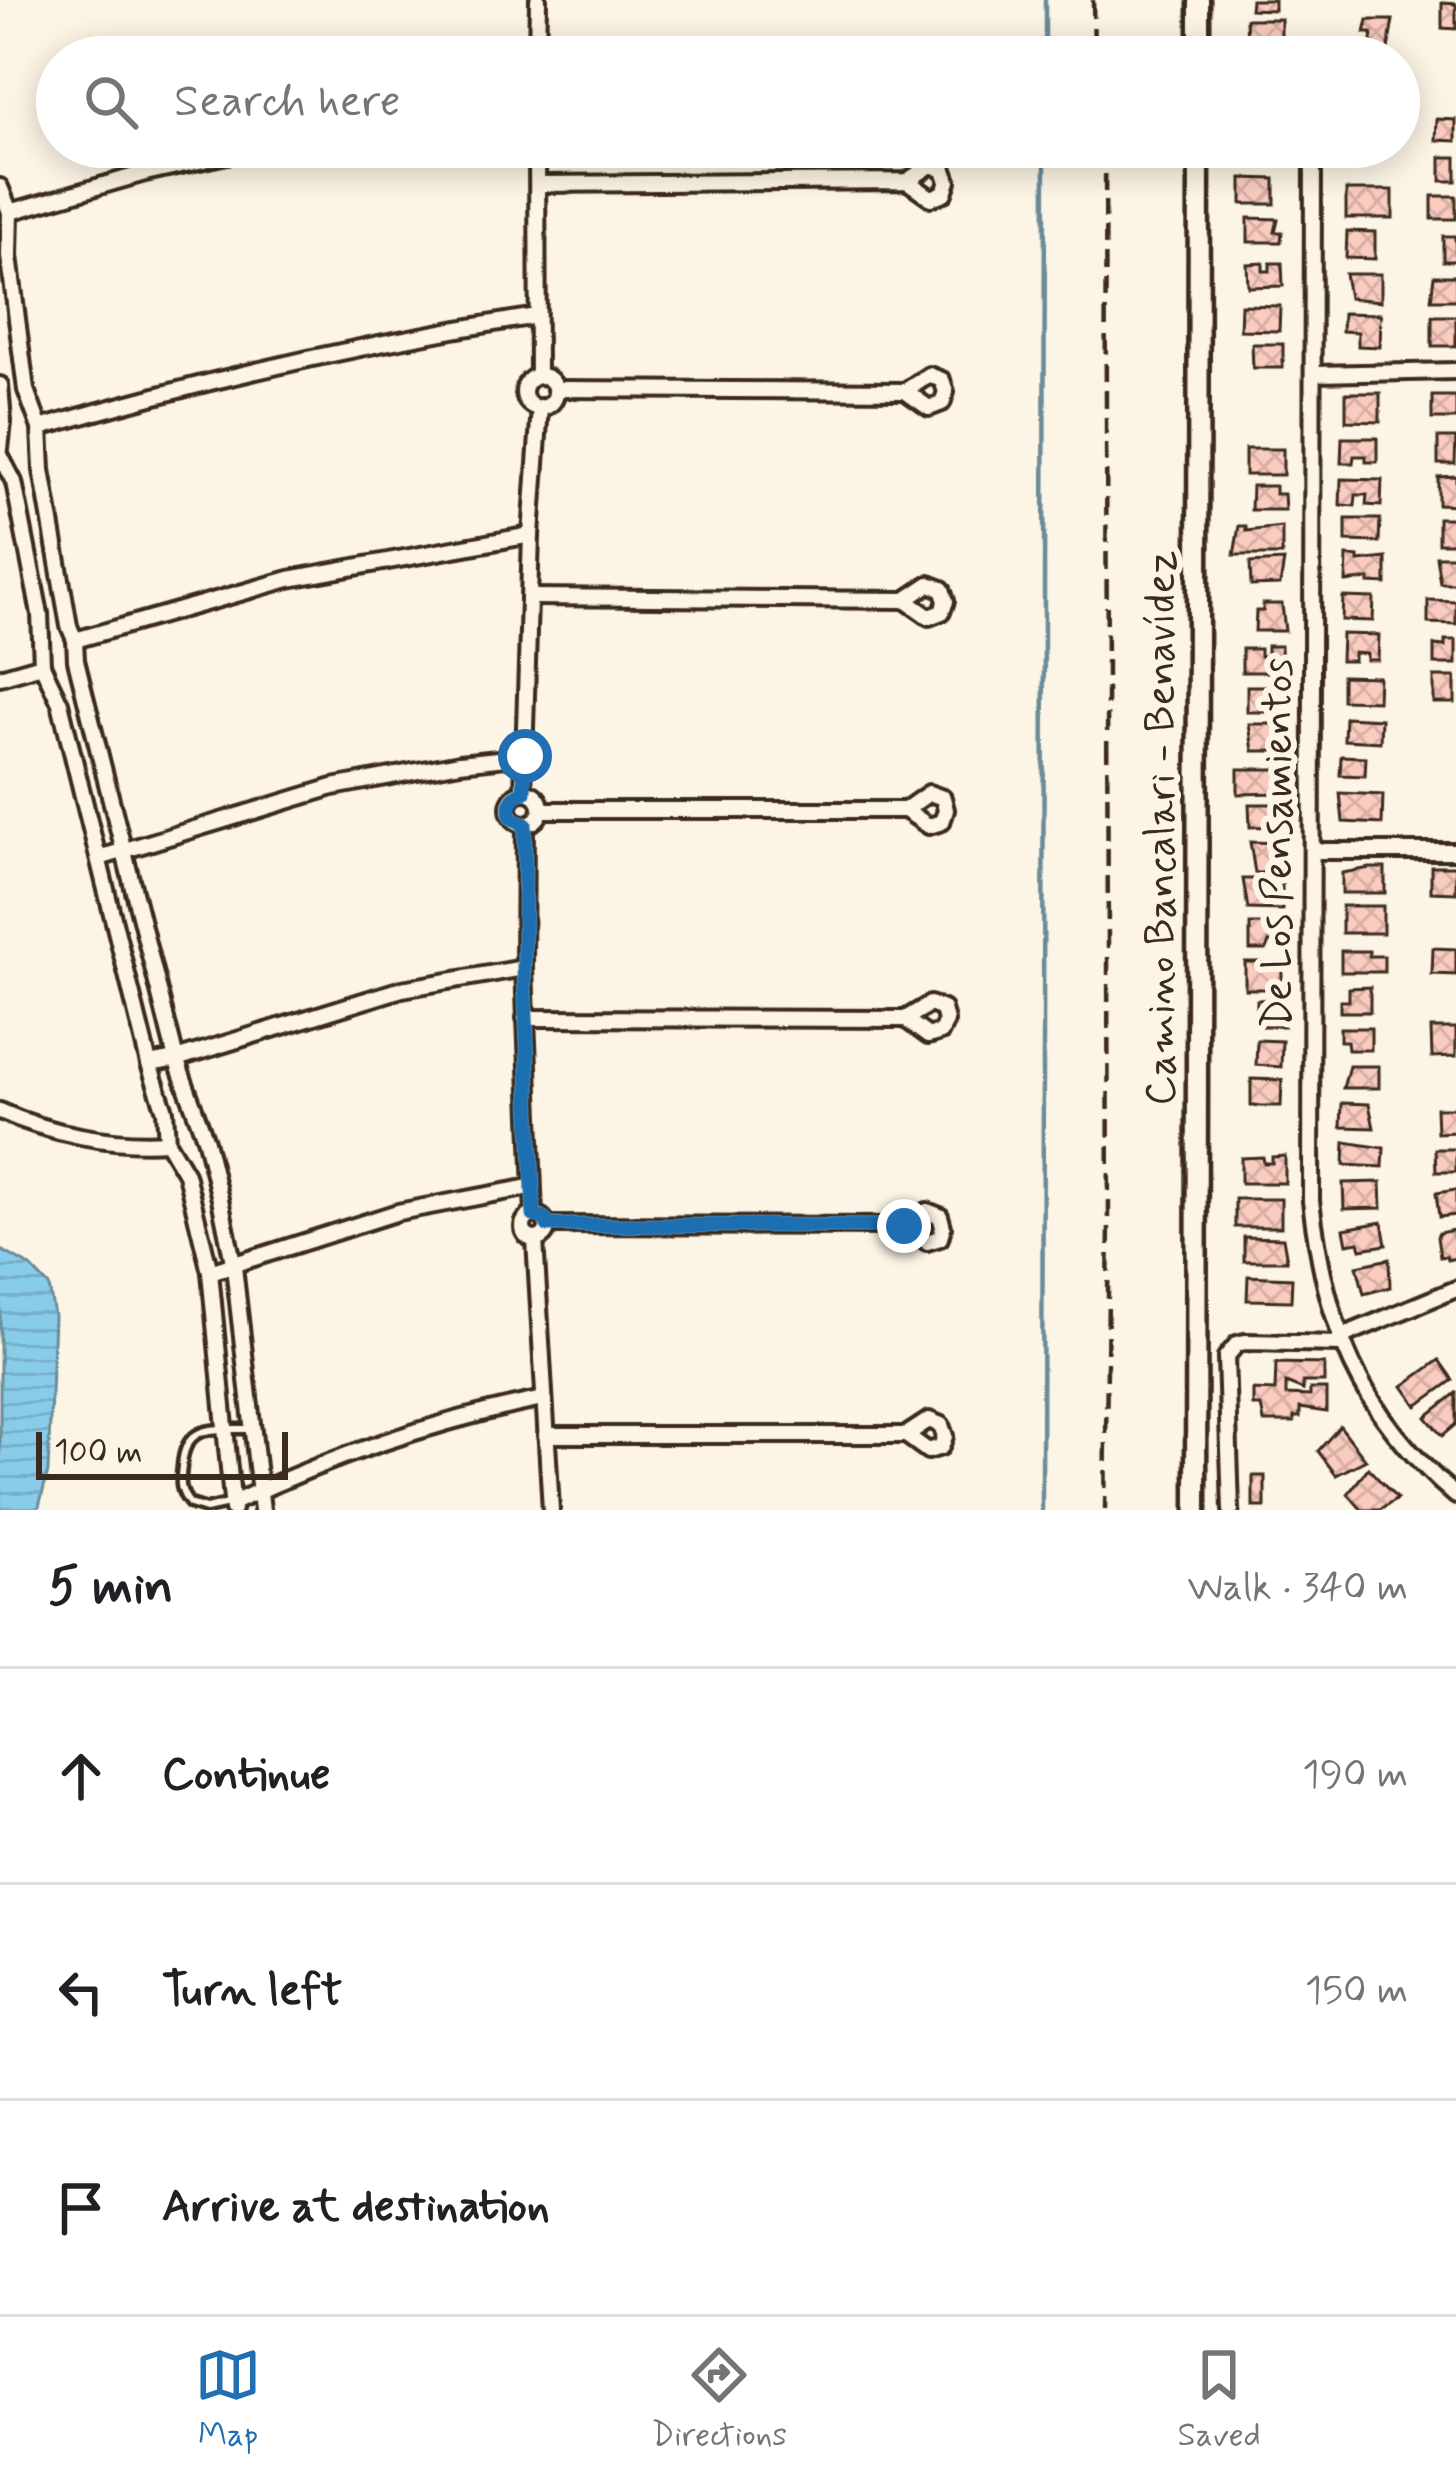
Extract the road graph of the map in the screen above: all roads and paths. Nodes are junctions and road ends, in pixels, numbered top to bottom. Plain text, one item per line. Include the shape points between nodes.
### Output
1 (538, 0) edge
2 (1199, 0) edge
3 (537, 36) edge
4 (1199, 36) edge
5 (168, 168) edge
6 (538, 168) edge
7 (1199, 168) edge
8 (1313, 168) edge
9 (907, 182) dead end
10 (538, 184) junction
11 (3, 198) edge
12 (5, 247) edge
13 (537, 316) junction
14 (1456, 370) edge
15 (1315, 374) junction
16 (538, 376) junction
17 (0, 385) edge
18 (555, 389) junction
19 (905, 391) dead end
20 (540, 407) junction
21 (34, 411) junction
22 (3, 422) junction
23 (40, 428) junction
24 (2, 457) edge
25 (41, 460) junction
26 (531, 535) junction
27 (530, 597) junction
28 (905, 600) dead end
29 (42, 632) junction
30 (72, 633) junction
31 (76, 659) junction
32 (45, 671) junction
33 (0, 677) edge
34 (525, 756) junction
35 (524, 792) junction
36 (541, 810) junction
37 (905, 810) dead end
38 (525, 824) junction
39 (1312, 851) junction
40 (1456, 851) edge
41 (123, 852) junction
42 (99, 858) junction
43 (524, 968) junction
44 (525, 1018) junction
45 (905, 1019) dead end
46 (176, 1059) junction
47 (149, 1064) junction
48 (0, 1111) edge
49 (196, 1119) junction
50 (167, 1134) junction
51 (212, 1165) junction
52 (186, 1174) junction
53 (530, 1187) junction
54 (534, 1215) junction
55 (548, 1225) junction
56 (904, 1226) dead end
57 (536, 1240) junction
58 (234, 1267) junction
59 (210, 1273) junction
60 (1456, 1288) edge
61 (1341, 1341) junction
62 (543, 1399) junction
63 (254, 1429) junction
64 (227, 1430) junction
65 (546, 1435) junction
66 (906, 1435) dead end
67 (260, 1490) junction
68 (1456, 1496) edge
69 (233, 1507) edge
70 (262, 1510) edge
71 (551, 1510) edge
72 (1196, 1510) edge
73 (1231, 1510) edge

1 - 3 street
2 - 4 main road
5 - 11 street
6 - 10 street
7 - 72 main road, Camino Bancalari - Benavídez
8 - 15 street, De Los Pensamientos
9 - 10 street
10 - 13 street
11 - 12 street
12 - 21 street
13 - 16 street
13 - 23 street via 277,363
14 - 15 street
15 - 39 street, De Los Pensamientos
16 - 18 street
16 - 20 street via 524,392
17 - 22 street
18 - 19 street
18 - 20 street
20 - 26 street
21 - 22 street
21 - 23 street
22 - 24 street
23 - 25 street
24 - 25 street via 18,469
24 - 29 street via 14,482
25 - 30 street
26 - 27 street
26 - 30 street via 289,579
27 - 28 street
27 - 34 street
29 - 30 street via 56,622
29 - 32 street
30 - 31 street
31 - 32 street via 59,676
31 - 41 street
32 - 33 street
32 - 42 street
34 - 35 street
34 - 41 street via 333,787
35 - 36 street
35 - 38 street via 509,808
36 - 37 street
36 - 38 street
38 - 43 street
39 - 40 street
39 - 61 street, De Los Pensamientos via 1311,1201 1325,1296
41 - 42 street
41 - 46 street
42 - 47 street
43 - 44 street
43 - 46 street via 402,989
44 - 45 street
44 - 53 street
46 - 47 street
46 - 49 street
47 - 50 street
48 - 50 street via 115,1139
49 - 50 street
49 - 51 street
50 - 52 street
51 - 52 street
51 - 58 street
52 - 59 street
53 - 54 street
53 - 58 street via 398,1212
54 - 55 street
54 - 57 street via 523,1227
55 - 56 street
55 - 57 street
57 - 62 street
58 - 59 street
58 - 63 street
59 - 64 street
60 - 61 street
61 - 68 street, De Los Pensamientos via 1393,1432
61 - 73 street via 1245,1342 1230,1350
62 - 65 street
62 - 67 street via 355,1449
63 - 64 lane
63 - 67 street
64 - 69 street
64 - 69 lane via 190,1437 180,1487 198,1509
65 - 66 street
65 - 71 street
67 - 69 street
67 - 70 street

